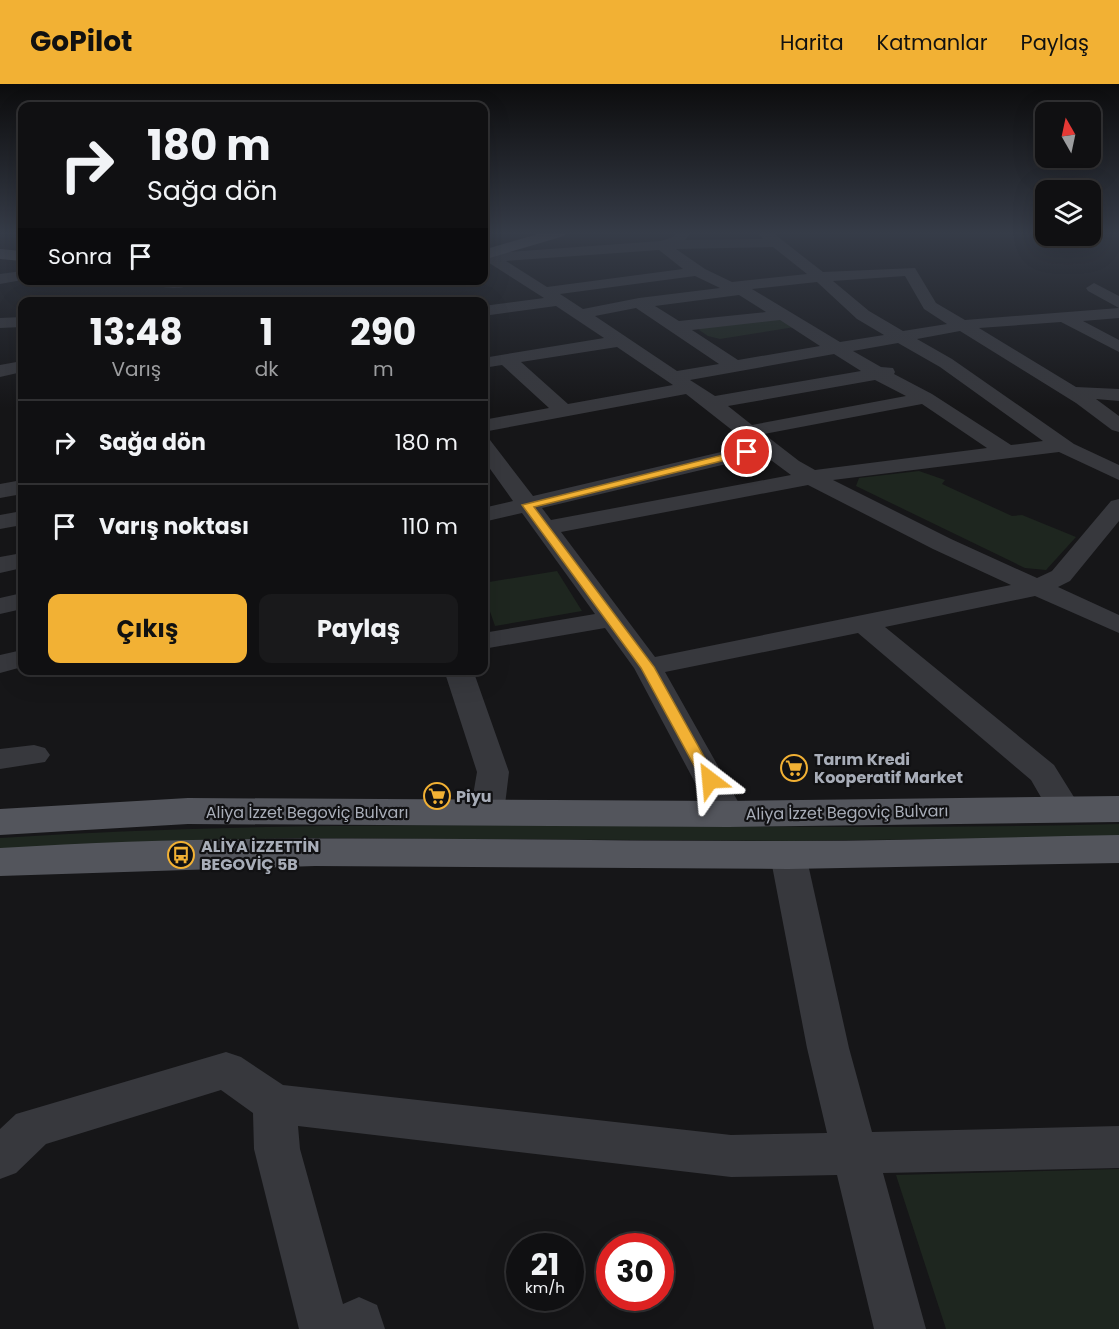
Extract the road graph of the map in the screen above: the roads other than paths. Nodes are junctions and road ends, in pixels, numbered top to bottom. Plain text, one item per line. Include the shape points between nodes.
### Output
1 (545, 291) edge
2 (688, 291) edge
3 (722, 291) edge
4 (739, 291) edge
5 (835, 291) edge
6 (921, 291) edge
7 (1099, 291) edge
8 (542, 292) joint
9 (693, 296) junction
10 (559, 301) junction
11 (639, 303) junction
12 (1119, 303) edge
13 (488, 310) edge
14 (1119, 313) edge
15 (580, 314) junction
16 (784, 315) junction
17 (1064, 317) junction
18 (18, 322) edge
19 (995, 322) junction
20 (0, 323) edge
21 (963, 326) junction
22 (675, 327) junction
23 (803, 328) junction
24 (758, 335) dead end
25 (901, 337) junction
26 (1023, 338) dead end
27 (619, 341) junction
28 (725, 341) dead end
29 (702, 344) junction
30 (1119, 347) edge
31 (837, 348) junction
32 (1041, 349) dead end
33 (1008, 352) junction
34 (506, 359) junction
35 (488, 362) edge
36 (946, 363) junction
37 (736, 366) junction
38 (18, 368) edge
39 (0, 371) edge
40 (877, 373) junction
41 (681, 382) junction
42 (1071, 392) junction
43 (1119, 395) edge
44 (925, 398) junction
45 (712, 403) junction
46 (564, 411) junction
47 (1119, 426) edge
48 (488, 427) edge
49 (750, 431) junction
50 (488, 433) edge
51 (1063, 445) junction
52 (769, 447) junction
53 (1006, 451) junction
54 (1119, 473) edge
55 (814, 479) junction
56 (18, 488) edge
57 (0, 491) edge
58 (528, 505) junction
59 (1119, 506) edge
60 (488, 514) edge
61 (18, 519) edge
62 (0, 522) edge
63 (544, 528) junction
64 (18, 562) edge
65 (0, 565) edge
66 (1036, 588) junction
67 (18, 602) edge
68 (0, 606) edge
69 (611, 618) junction
70 (863, 623) junction
71 (1119, 625) edge
72 (488, 640) edge
73 (18, 661) edge
74 (0, 664) edge
75 (648, 667) junction
76 (460, 675) edge
77 (34, 755) dead end
78 (0, 759) edge
79 (1119, 809) edge
80 (1065, 810) junction
81 (487, 813) junction
82 (728, 814) junction
83 (0, 822) edge
84 (1119, 849) edge
85 (788, 855) junction
86 (0, 862) edge
87 (274, 1104) junction
88 (1119, 1147) edge
89 (855, 1154) junction
90 (0, 1158) edge
91 (325, 1329) edge
92 (345, 1329) edge
93 (359, 1329) edge
94 (900, 1329) edge

1 - 8 street
2 - 9 street
3 - 9 street
4 - 16 street
5 - 25 street via 863,315
6 - 21 street via 930,306
7 - 12 street
8 - 10 street
9 - 11 street
10 - 13 street
10 - 15 street
11 - 15 street
11 - 22 street
14 - 17 street
15 - 27 street
16 - 22 street
16 - 23 street
17 - 19 street
17 - 30 street
18 - 20 street
19 - 21 street
19 - 26 street
21 - 25 street
21 - 33 street
22 - 29 street
23 - 24 street
23 - 31 street
25 - 31 street
25 - 36 street
27 - 34 street
27 - 41 street
28 - 29 street
29 - 37 street
31 - 37 street
31 - 40 street
32 - 33 street
33 - 36 street
33 - 42 street
34 - 35 street
34 - 46 street
36 - 40 street
36 - 51 street
37 - 41 street
38 - 39 street
40 - 44 street
40 - 45 street
41 - 45 street
41 - 46 street
42 - 43 street
42 - 47 street
44 - 49 street
44 - 53 street
45 - 49 street
46 - 48 street
49 - 52 street
50 - 58 street
51 - 53 street
51 - 54 street
52 - 55 street
52 - 58 street
53 - 55 street
55 - 63 street
55 - 66 street
56 - 57 street
58 - 60 street
58 - 63 street
59 - 66 street via 1061,576
61 - 62 street
63 - 69 street
64 - 65 street
66 - 70 street
66 - 71 street
67 - 68 street
69 - 72 street
69 - 75 street
70 - 75 street
70 - 80 street via 1043,773
73 - 74 street
75 - 82 street
76 - 81 street via 493,772
77 - 78 street
79 - 80 main road, Aliya İzzet Begoviç Bulvarı
80 - 82 main road, Aliya İzzet Begoviç Bulvarı
81 - 82 main road, Aliya İzzet Begoviç Bulvarı
81 - 83 main road, Aliya İzzet Begoviç Bulvarı via 188,811
84 - 85 main road
85 - 86 main road via 315,852
85 - 89 street via 828,1048
87 - 89 street via 731,1156
87 - 90 street via 226,1070 32,1128
87 - 91 street via 277,1149
88 - 89 street
89 - 94 street
92 - 93 street via 359,1323

